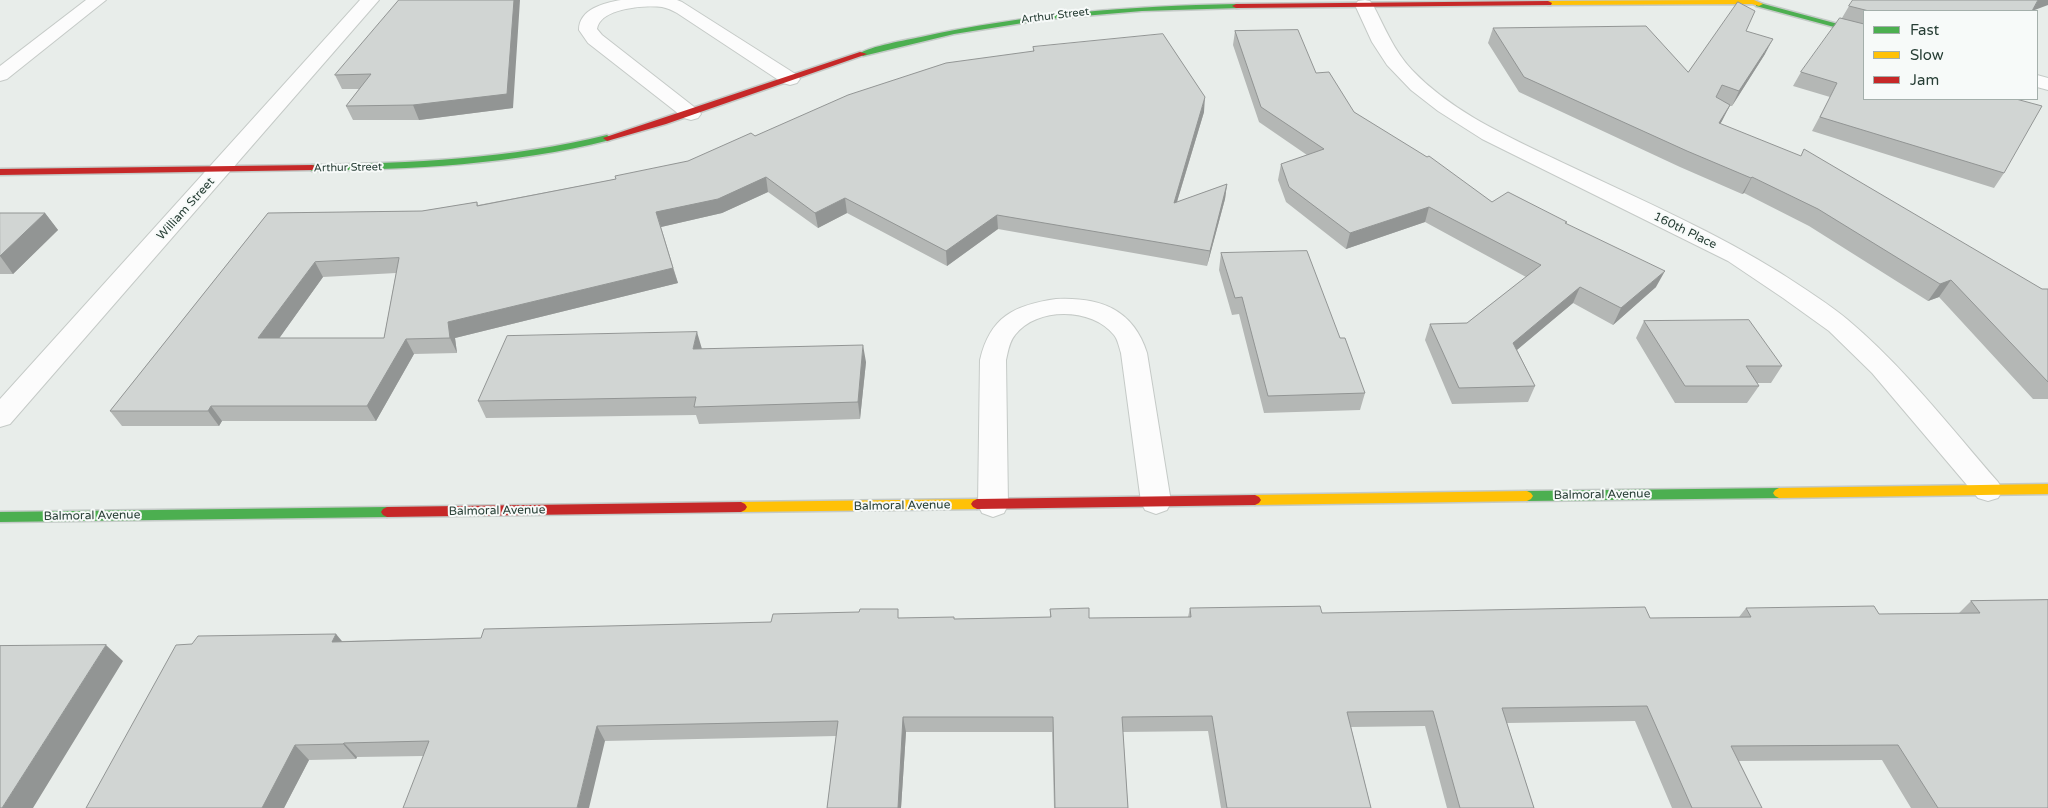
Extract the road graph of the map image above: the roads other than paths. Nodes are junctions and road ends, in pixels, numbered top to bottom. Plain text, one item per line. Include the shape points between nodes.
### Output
1 (97, 0) edge
2 (370, 0) edge
3 (1752, 1) edge
4 (1364, 5) junction
5 (1863, 33) edge
6 (0, 75) edge
7 (790, 78) junction
8 (691, 114) junction
9 (220, 171) junction
10 (0, 172) edge
11 (0, 417) edge
12 (2048, 489) edge
13 (1988, 490) junction
14 (1156, 502) junction
15 (993, 504) junction
16 (0, 517) edge

1 - 6 street
2 - 9 street, William Street
3 - 4 street, Arthur Street
3 - 5 street, Arthur Street
4 - 7 street, Arthur Street via 1183,6 1034,18 899,44
4 - 13 street, 160th Place via 1383,46 1402,71 1429,97 1455,115 1489,135 1736,256 1838,325 1882,367
7 - 8 street, Arthur Street
7 - 8 street via 683,9 666,2 620,4 595,16 588,24 588,30 595,39
8 - 9 street, Arthur Street via 612,138 493,160 417,166
9 - 10 street, Arthur Street
9 - 11 street, William Street
12 - 13 street, Balmoral Avenue
13 - 14 street, Balmoral Avenue
14 - 15 street, Balmoral Avenue
14 - 15 street via 1134,353 1127,333 1110,317 1089,308 1058,307 1028,314 1008,325 997,340 993,360
15 - 16 street, Balmoral Avenue

